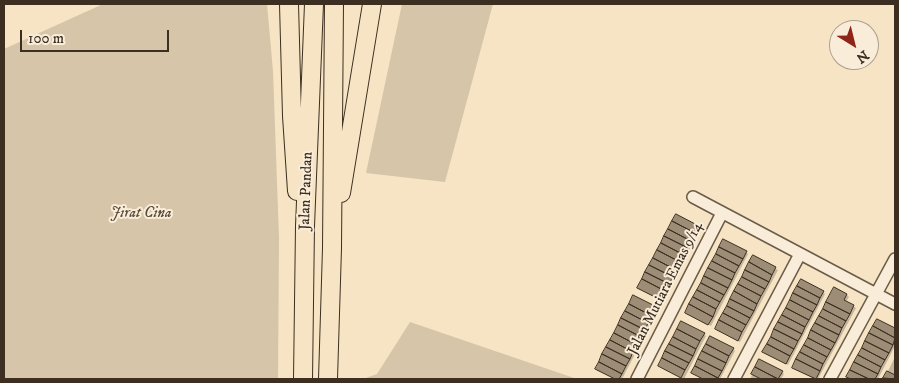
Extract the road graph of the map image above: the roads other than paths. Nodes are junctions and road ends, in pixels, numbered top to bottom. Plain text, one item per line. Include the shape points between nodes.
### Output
1 (282, 4) edge
2 (289, 4) edge
3 (314, 4) edge
4 (372, 4) edge
5 (334, 12) edge
6 (290, 38) junction
7 (692, 197) dead end
8 (722, 213) junction
9 (332, 248) junction
10 (800, 254) junction
11 (895, 258) edge
12 (876, 294) junction
13 (304, 302) junction
14 (895, 304) edge
15 (303, 379) edge
16 (328, 379) edge
17 (637, 379) edge
18 (734, 379) edge
19 (830, 379) edge

1 - 6 highway
2 - 6 highway
3 - 13 highway, Jalan Pandan
4 - 9 highway
5 - 9 highway, Jalan Pandan
6 - 13 highway
7 - 8 street
8 - 10 street
8 - 17 street, Jalan Mutiara Emas 9/14
9 - 16 highway, Jalan Pandan
10 - 12 street
10 - 18 street
11 - 12 street
12 - 14 street
12 - 19 street
13 - 15 highway, Jalan Pandan

